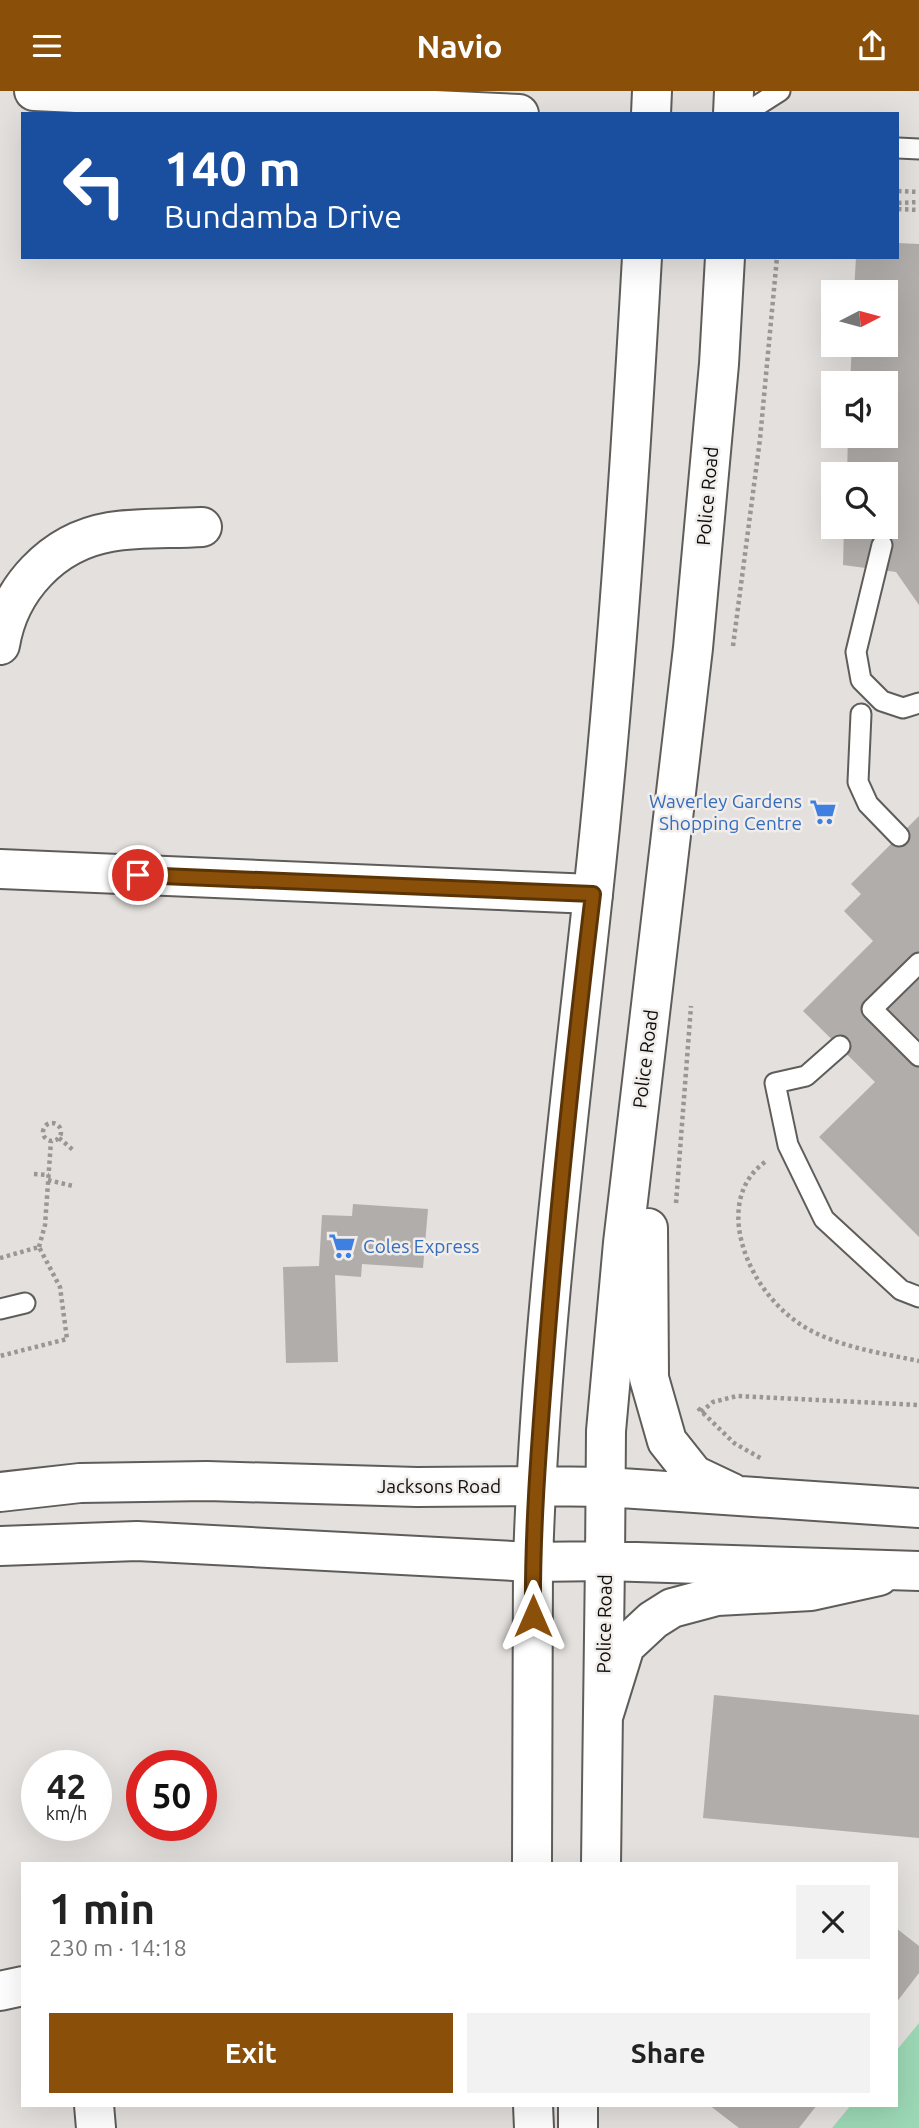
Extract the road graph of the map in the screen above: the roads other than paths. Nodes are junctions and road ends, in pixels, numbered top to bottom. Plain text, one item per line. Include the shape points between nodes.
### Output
1 (34, 91) edge
2 (652, 91) edge
3 (734, 91) edge
4 (780, 91) edge
5 (191, 95) edge
6 (484, 112) edge
7 (651, 112) edge
8 (733, 112) edge
9 (747, 112) edge
10 (899, 148) edge
11 (919, 149) edge
12 (642, 259) edge
13 (725, 259) edge
14 (202, 527) dead end
15 (882, 545) dead end
16 (0, 645) edge
17 (919, 703) edge
18 (861, 714) dead end
19 (899, 836) dead end
20 (0, 869) edge
21 (593, 894) junction
22 (919, 963) edge
23 (650, 1013) junction
24 (840, 1046) dead end
25 (919, 1055) edge
26 (919, 1297) edge
27 (25, 1303) dead end
28 (0, 1309) edge
29 (535, 1486) junction
30 (606, 1487) junction
31 (0, 1492) edge
32 (739, 1496) junction
33 (919, 1508) edge
34 (0, 1546) edge
35 (605, 1561) junction
36 (533, 1562) junction
37 (912, 1571) edge
38 (603, 1717) junction
39 (532, 1862) edge
40 (601, 1862) edge
41 (21, 1986) edge
42 (0, 1991) edge
43 (94, 2107) edge
44 (533, 2107) edge
45 (578, 2107) edge
46 (600, 2107) edge
47 (96, 2128) edge
48 (534, 2128) edge
49 (578, 2128) edge
50 (600, 2128) edge

1 - 5 main road
2 - 7 main road
3 - 8 main road
4 - 9 lane
5 - 6 main road
10 - 11 lane
12 - 21 main road via 622,588
13 - 23 main road, Police Road via 693,647
14 - 16 main road via 109,533 75,544 49,560 14,598
15 - 17 lane via 856,652 861,680 882,701 903,708
18 - 19 lane via 858,782 868,804
20 - 21 main road
21 - 29 main road via 569,1091
22 - 25 lane via 872,1009
23 - 30 main road, Police Road via 606,1431
23 - 32 main road via 649,1378 667,1441 694,1475
24 - 26 lane via 806,1076 775,1083 788,1145 824,1219 901,1290
27 - 28 lane
29 - 30 main road, Jacksons Road
29 - 31 main road, Jacksons Road via 207,1481 80,1483
29 - 36 main road
30 - 32 main road, Jacksons Road
30 - 35 main road, Police Road
32 - 33 main road, Jacksons Road
34 - 36 main road via 137,1541
35 - 36 main road
35 - 37 main road
35 - 38 main road, Police Road
36 - 39 main road
37 - 38 main road via 811,1591 716,1596 672,1608 625,1646
38 - 40 main road, Police Road
41 - 42 main road
43 - 47 main road
44 - 48 main road
45 - 49 main road
46 - 50 main road

